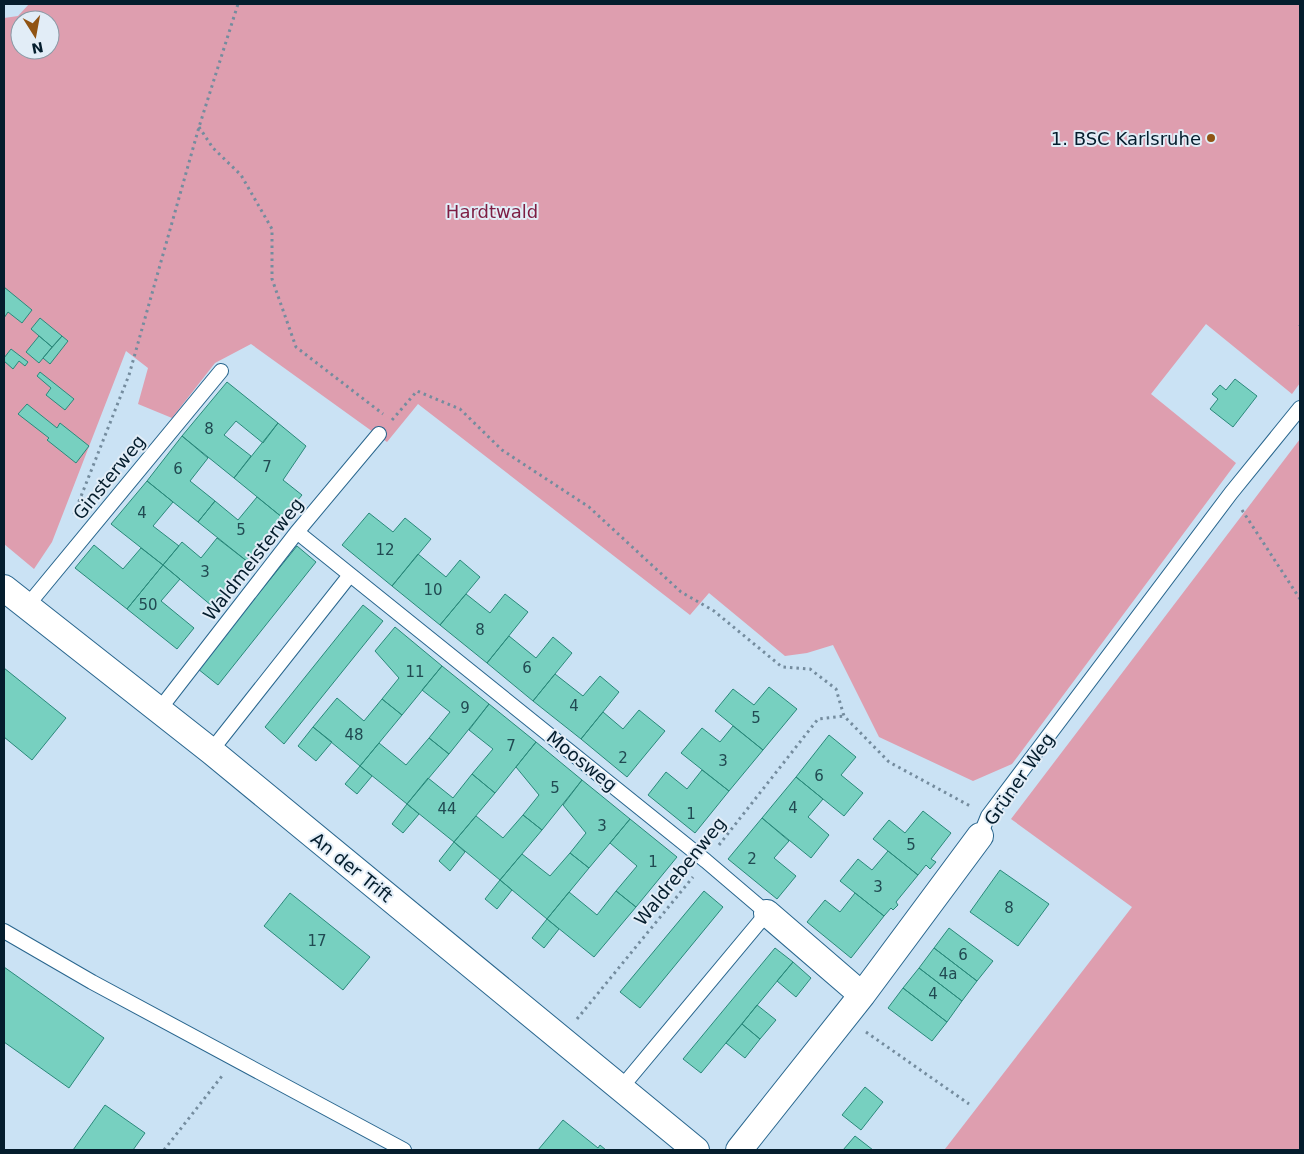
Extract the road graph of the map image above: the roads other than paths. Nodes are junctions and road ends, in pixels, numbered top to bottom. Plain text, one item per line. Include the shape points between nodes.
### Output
1 (220, 371) dead end
2 (1300, 408) edge
3 (379, 434) dead end
4 (297, 532) junction
5 (350, 575) junction
6 (4, 588) edge
7 (27, 606) junction
8 (159, 710) junction
9 (211, 752) junction
10 (984, 826) joint
11 (767, 913) junction
12 (4, 931) edge
13 (862, 996) junction
14 (621, 1088) junction
15 (688, 1148) edge
16 (404, 1150) edge
17 (739, 1150) edge

1 - 7 lane, Ginsterweg
2 - 10 lane, Grüner Weg via 1231,493
3 - 4 lane, Waldmeisterweg
4 - 5 lane, Moosweg
4 - 8 lane, Waldmeisterweg
5 - 9 lane
5 - 11 lane, Moosweg
6 - 7 street, An der Trift
7 - 8 street, An der Trift
8 - 9 street, An der Trift
9 - 14 street, An der Trift
10 - 13 street, Grüner Weg
11 - 13 street, Moosweg
11 - 14 lane
12 - 16 lane via 234,1060
13 - 17 street, Grüner Weg
14 - 15 street, An der Trift

